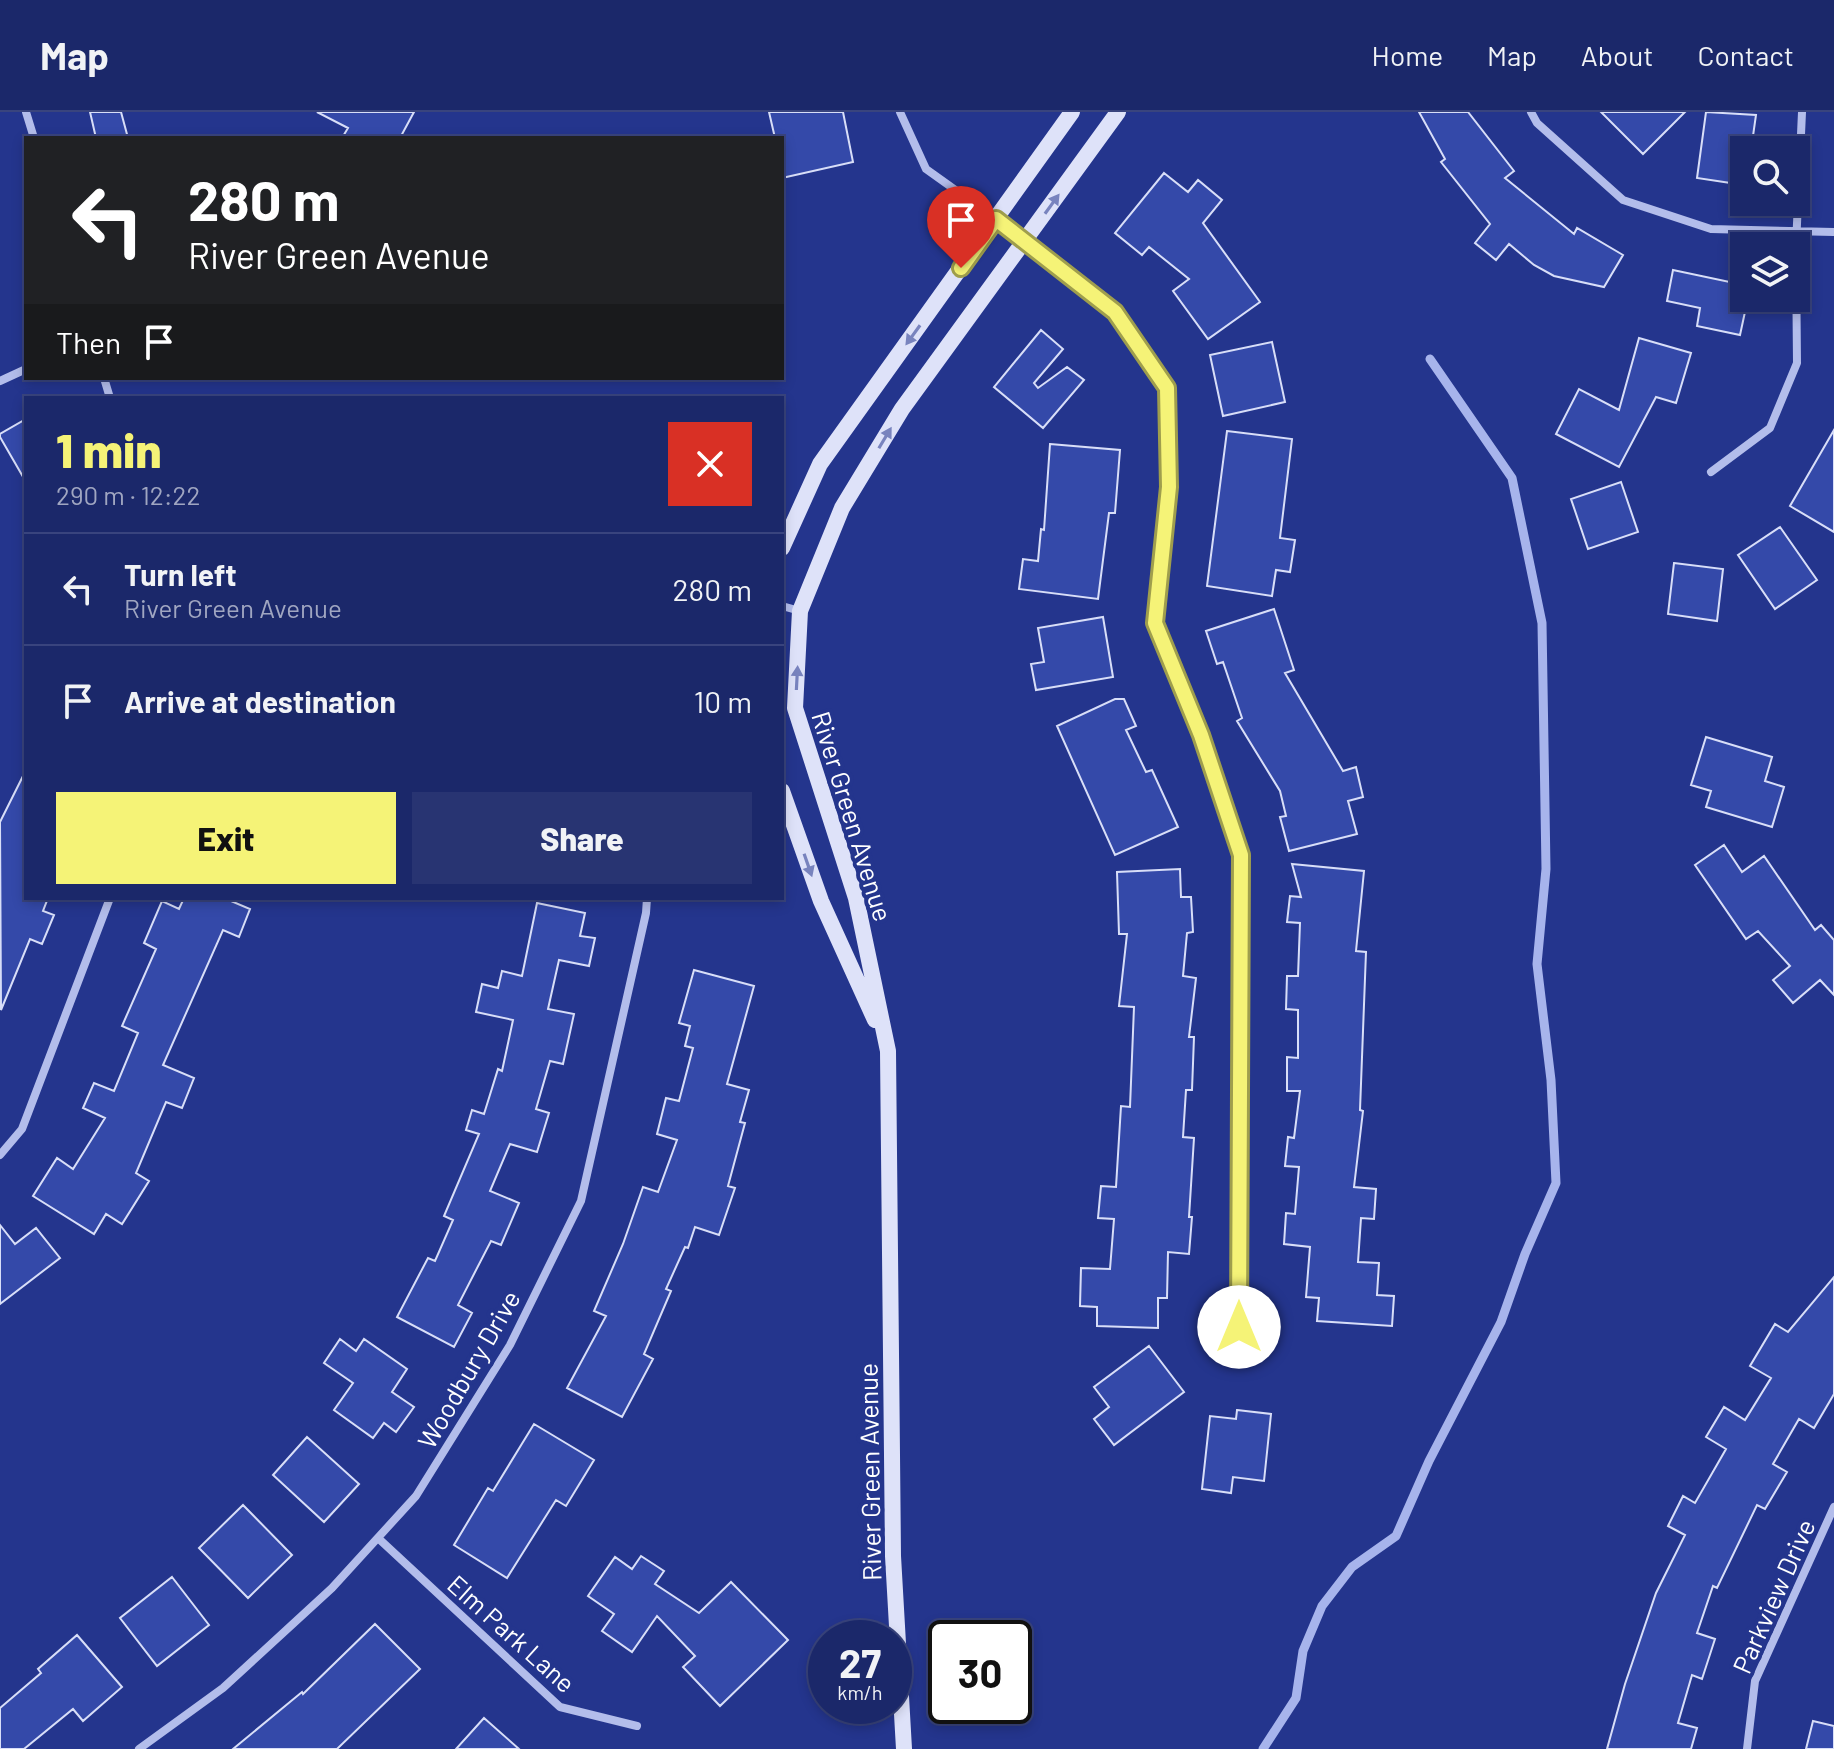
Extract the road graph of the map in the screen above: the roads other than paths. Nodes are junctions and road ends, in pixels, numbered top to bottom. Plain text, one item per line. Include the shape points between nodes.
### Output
1 (26, 112) edge
2 (900, 112) edge
3 (1072, 112) edge
4 (1118, 112) edge
5 (1531, 112) edge
6 (1802, 112) edge
7 (33, 136) edge
8 (996, 219) junction
9 (1796, 231) junction
10 (1834, 232) edge
11 (1025, 241) junction
12 (1797, 312) edge
13 (24, 370) edge
14 (0, 381) edge
15 (1711, 472) dead end
16 (784, 544) edge
17 (784, 607) edge
18 (800, 611) junction
19 (784, 797) edge
20 (109, 900) edge
21 (647, 900) edge
22 (888, 1051) junction
23 (0, 1155) edge
24 (1239, 1327) dead end
25 (1834, 1507) edge
26 (378, 1538) junction
27 (637, 1726) dead end
28 (139, 1749) edge
29 (904, 1749) edge
30 (1747, 1749) edge

1 - 7 street
2 - 8 street via 926,169
3 - 8 street
11 -> 4 street, River Green Avenue
5 - 9 street via 1623,200 1711,229
6 - 9 street
8 - 11 street
8 -> 16 street via 820,464
9 - 10 street
18 -> 11 street, River Green Avenue via 842,508 902,409
11 - 24 street via 1115,312 1167,388 1169,487 1155,623 1201,735 1241,855
12 - 15 street via 1797,363 1770,428
13 - 14 street
17 - 18 street
22 -> 18 street, River Green Avenue via 856,898 795,708
19 -> 22 street, River Green Avenue via 821,901
20 - 23 street via 22,1129
21 - 26 street, Woodbury Drive via 581,1201 510,1345 416,1496
22 - 29 street, River Green Avenue via 893,1556
25 - 30 street, Parkview Drive via 1755,1681
26 - 27 street, Elm Park Lane via 560,1707
26 - 28 street, Woodbury Drive via 223,1688

